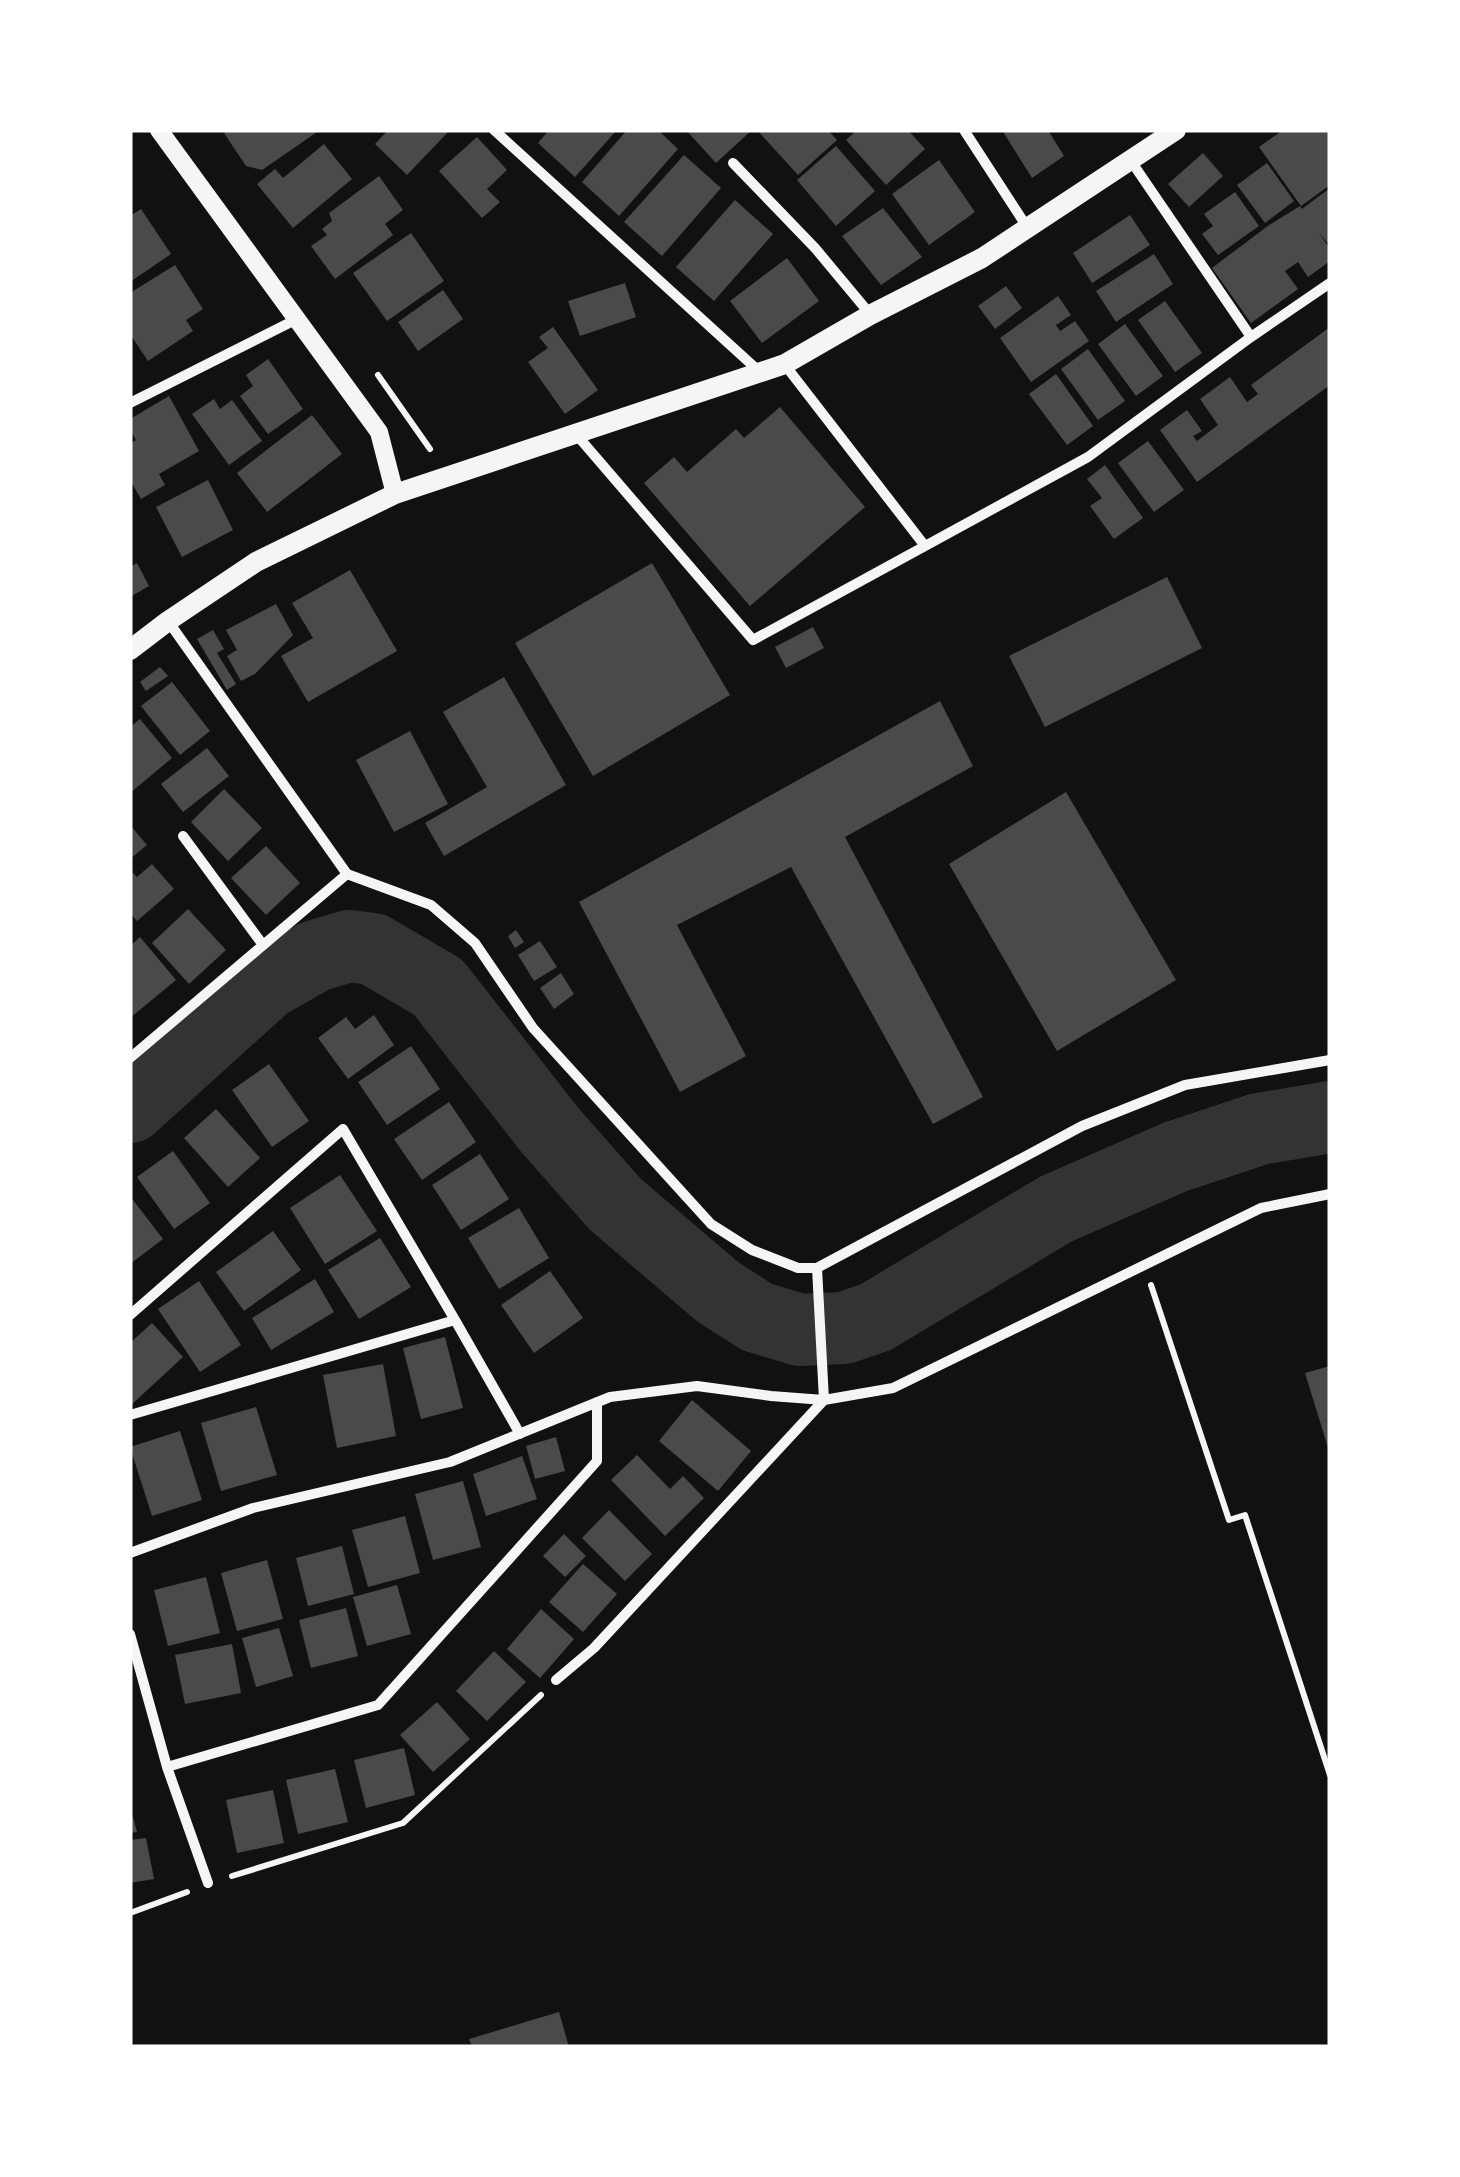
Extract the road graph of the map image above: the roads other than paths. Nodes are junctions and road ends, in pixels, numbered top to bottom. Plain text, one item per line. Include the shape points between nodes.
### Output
1 (158, 130) edge
2 (494, 130) edge
3 (964, 130) edge
4 (1176, 130) edge
5 (1130, 160) junction
6 (734, 163) dead end
7 (1028, 228) junction
8 (1330, 283) edge
9 (870, 315) junction
10 (297, 319) junction
11 (1252, 337) junction
12 (784, 364) junction
13 (762, 374) junction
14 (130, 403) edge
15 (575, 432) junction
16 (395, 494) junction
17 (925, 546) junction
18 (168, 621) junction
19 (130, 650) edge
20 (183, 836) dead end
21 (348, 874) junction
22 (263, 946) junction
23 (130, 1058) edge
24 (1330, 1060) edge
25 (1330, 1194) edge
26 (817, 1268) junction
27 (130, 1316) edge
28 (455, 1320) junction
29 (824, 1400) junction
30 (597, 1402) junction
31 (130, 1416) edge
32 (520, 1434) junction
33 (130, 1554) edge
34 (130, 1634) edge
35 (556, 1680) road end
36 (168, 1766) junction
37 (208, 1883) road end

1 - 10 street
2 - 13 street
3 - 7 street
4 - 5 main road
5 - 7 main road
5 - 11 street
6 - 9 street
7 - 9 main road
8 - 11 street
9 - 12 main road
10 - 14 street
10 - 16 street via 380,432
11 - 17 street via 1088,457
12 - 13 main road
12 - 17 street
13 - 15 main road
15 - 16 main road
15 - 17 street via 753,640
16 - 18 main road via 256,562
18 - 19 main road
18 - 21 street
20 - 22 street
21 - 22 street
21 - 26 street via 430,905 475,942 533,1028 711,1224 752,1250 798,1268
22 - 23 street
24 - 26 street via 1185,1085 1100,1119
25 - 29 street via 1261,1208 893,1388
26 - 29 street
27 - 28 street via 343,1129
28 - 31 street
28 - 32 street
29 - 30 street via 698,1386
29 - 35 street via 594,1648
30 - 32 street
30 - 36 street via 597,1461 378,1706
32 - 33 street via 450,1462 254,1508
34 - 36 street
36 - 37 street

